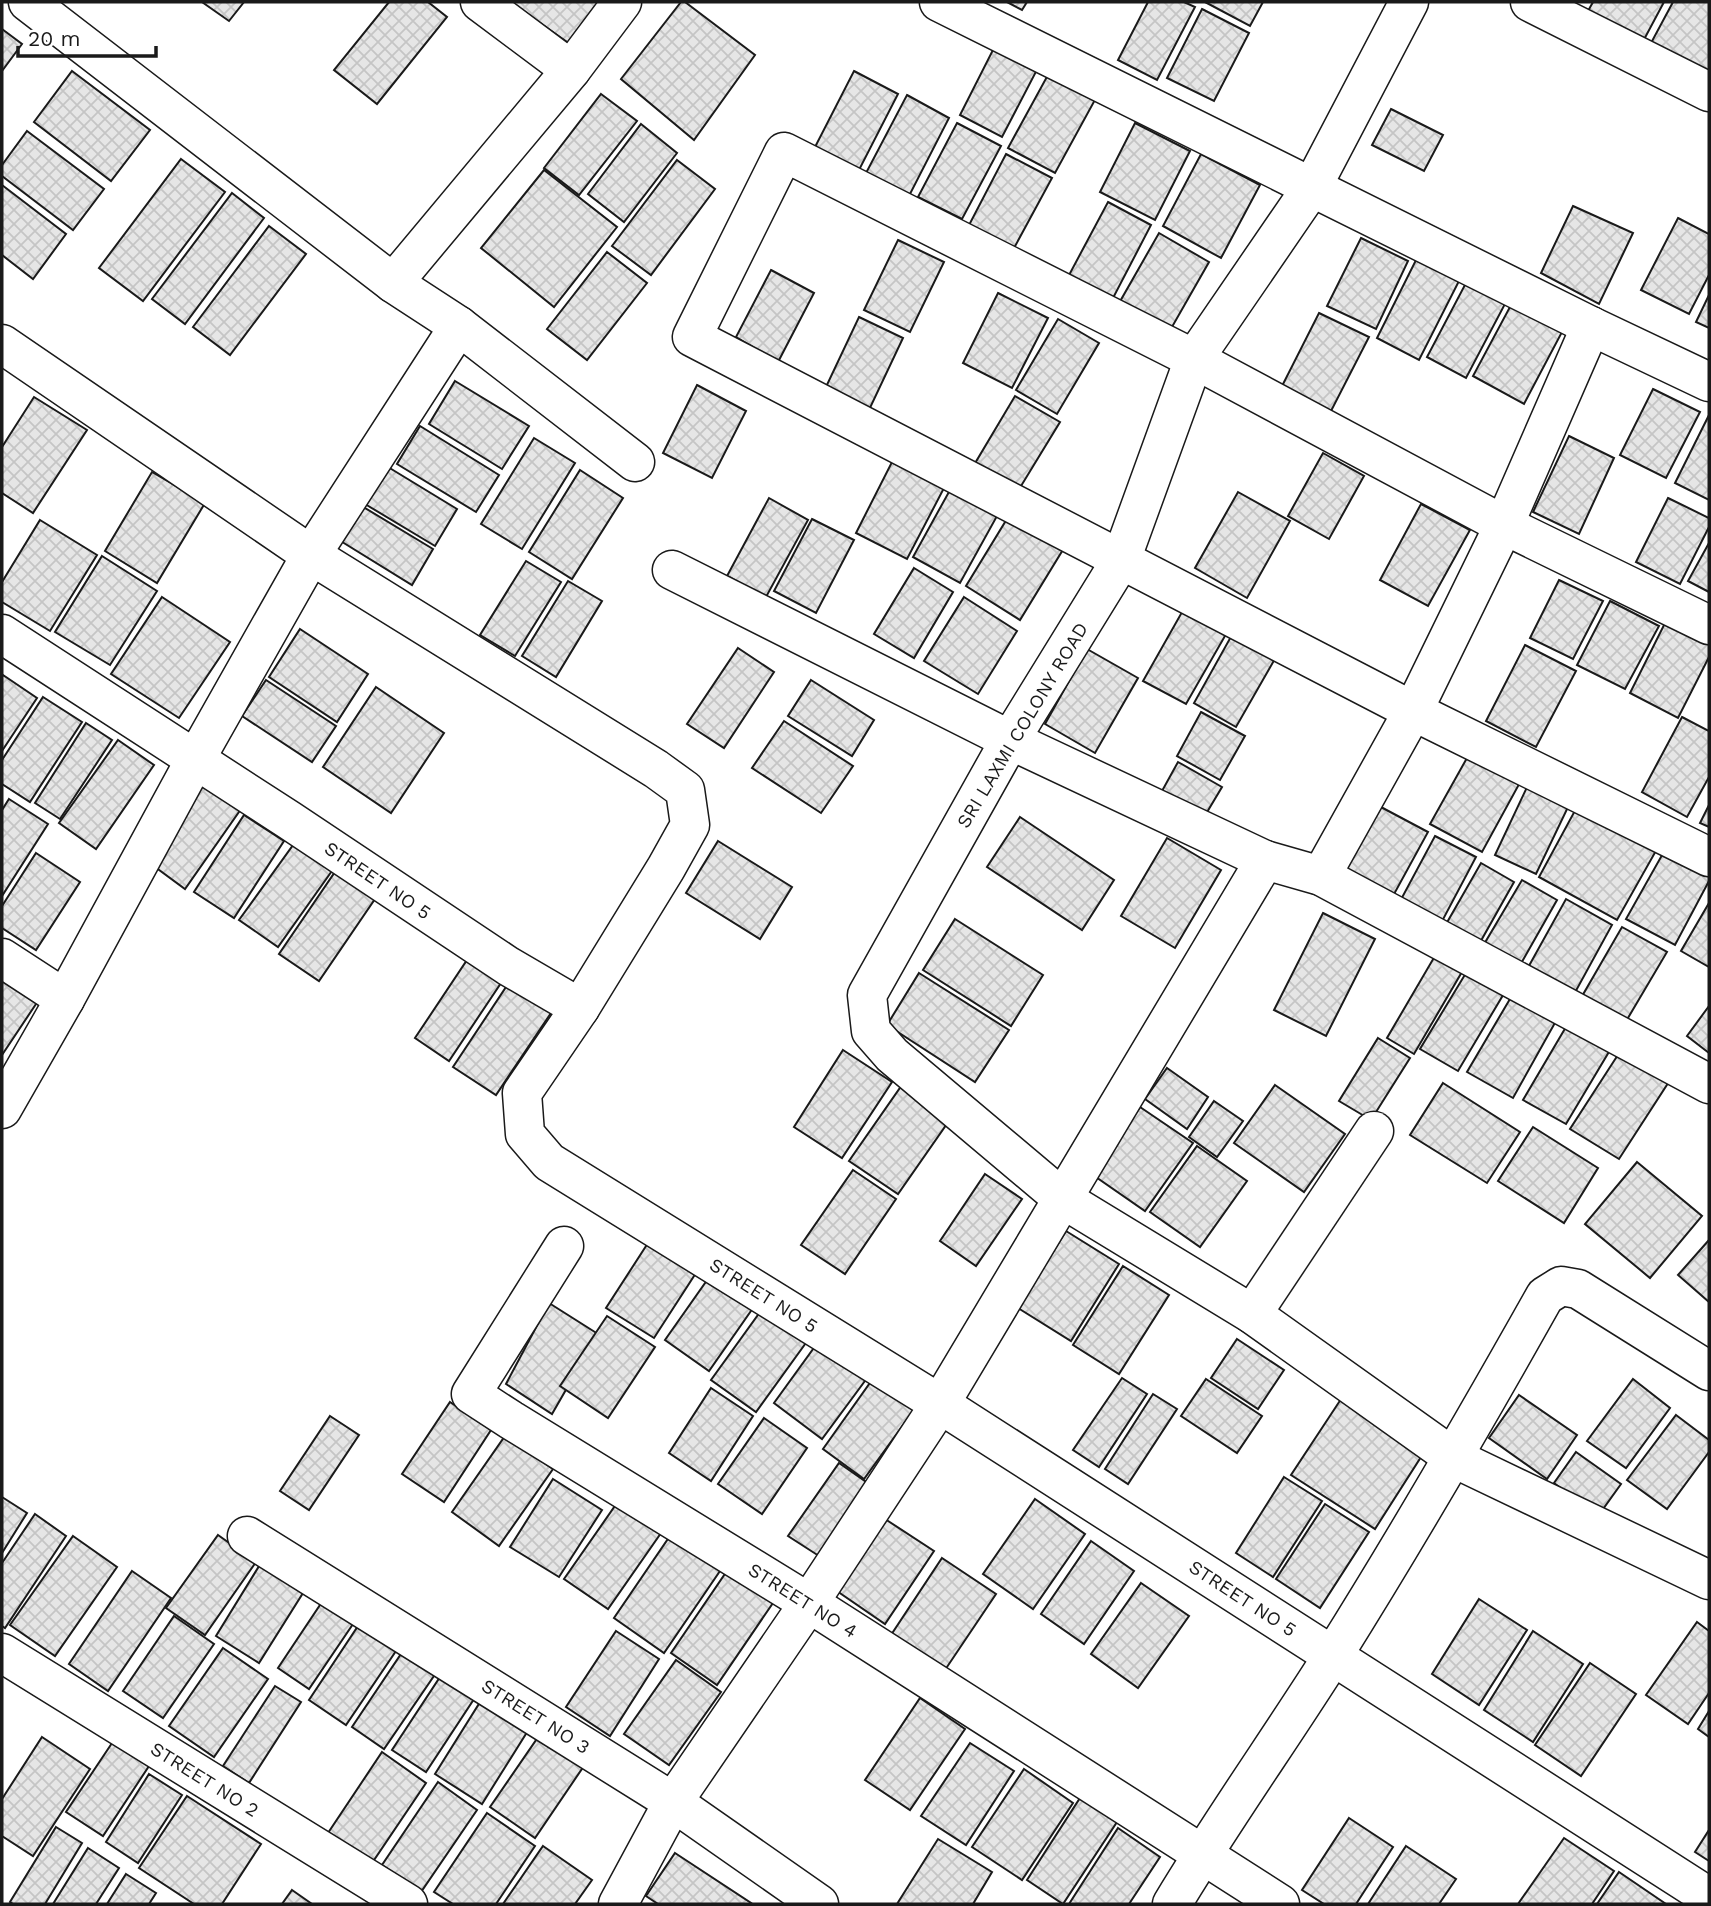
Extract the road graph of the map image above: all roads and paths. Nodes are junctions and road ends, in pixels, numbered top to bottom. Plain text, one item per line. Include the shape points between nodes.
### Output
1 (29, 2) edge
2 (480, 2) edge
3 (622, 2) edge
4 (939, 2) edge
5 (1409, 2) edge
6 (1530, 2) edge
7 (571, 70) junction
8 (1709, 92) edge
9 (1312, 187) junction
10 (393, 283) junction
11 (459, 326) junction
12 (1591, 326) junction
13 (2, 344) edge
14 (1194, 359) junction
15 (1709, 382) edge
16 (635, 462) dead end
17 (1504, 525) junction
18 (312, 555) junction
19 (1121, 560) junction
20 (672, 570) dead end
21 (1709, 625) edge
22 (2, 634) edge
23 (1413, 711) junction
24 (1010, 740) junction
25 (195, 760) junction
26 (1709, 857) edge
27 (1265, 860) junction
28 (1321, 876) junction
29 (2, 958) edge
30 (65, 999) junction
31 (580, 1008) junction
32 (1709, 1084) edge
33 (2, 1109) edge
34 (1374, 1131) dead end
35 (1063, 1199) junction
36 (564, 1246) dead end
37 (1252, 1314) junction
38 (1709, 1371) edge
39 (940, 1404) junction
40 (1454, 1458) junction
41 (247, 1536) dead end
42 (1709, 1580) edge
43 (809, 1602) junction
44 (2, 1653) edge
45 (1333, 1655) junction
46 (673, 1802) junction
47 (1201, 1855) junction
48 (1709, 1897) edge
49 (408, 1904) edge
50 (618, 1904) edge
51 (819, 1904) edge
52 (1172, 1904) edge
53 (1280, 1904) edge

1 - 10 street
2 - 7 street
3 - 7 street
4 - 9 street
5 - 9 street, SRI LAXMI COLONY ROAD
6 - 8 street
7 - 10 street
9 - 12 street
9 - 14 street, SRI LAXMI COLONY ROAD
10 - 11 street
11 - 16 street
11 - 18 street
12 - 15 street
12 - 17 street
13 - 18 street
14 - 17 street
14 - 19 street, SRI LAXMI COLONY ROAD
14 - 19 street via 784,152 692,337
17 - 21 street
17 - 23 street
18 - 25 street
18 - 31 street via 685,790 690,825
19 - 23 street
19 - 24 street, SRI LAXMI COLONY ROAD
20 - 24 street
22 - 25 street, STREET NO 5
23 - 26 street
23 - 28 street
24 - 27 street
24 - 35 street, SRI LAXMI COLONY ROAD via 867,995 871,1031 892,1055
25 - 30 street
25 - 31 street, STREET NO 5 via 508,966
27 - 28 street
27 - 35 street
28 - 32 street
29 - 30 street
30 - 33 street
31 - 39 street, STREET NO 5 via 522,1093 525,1134 549,1162
34 - 37 street
35 - 37 street, SRI LAXMI COLONY ROAD
35 - 39 street
36 - 43 street, STREET NO 4 via 471,1394
37 - 40 street, SRI LAXMI COLONY ROAD
38 - 40 street via 1578,1289 1561,1286 1545,1296
39 - 43 street
39 - 45 street, STREET NO 5
40 - 42 street, SRI LAXMI COLONY ROAD
40 - 45 street
41 - 46 street, STREET NO 3
43 - 46 street
43 - 47 street, STREET NO 4
44 - 49 street, STREET NO 2
45 - 47 street
45 - 48 street, STREET NO 5
46 - 50 street
46 - 51 street, STREET NO 3
47 - 52 street
47 - 53 street, STREET NO 4

